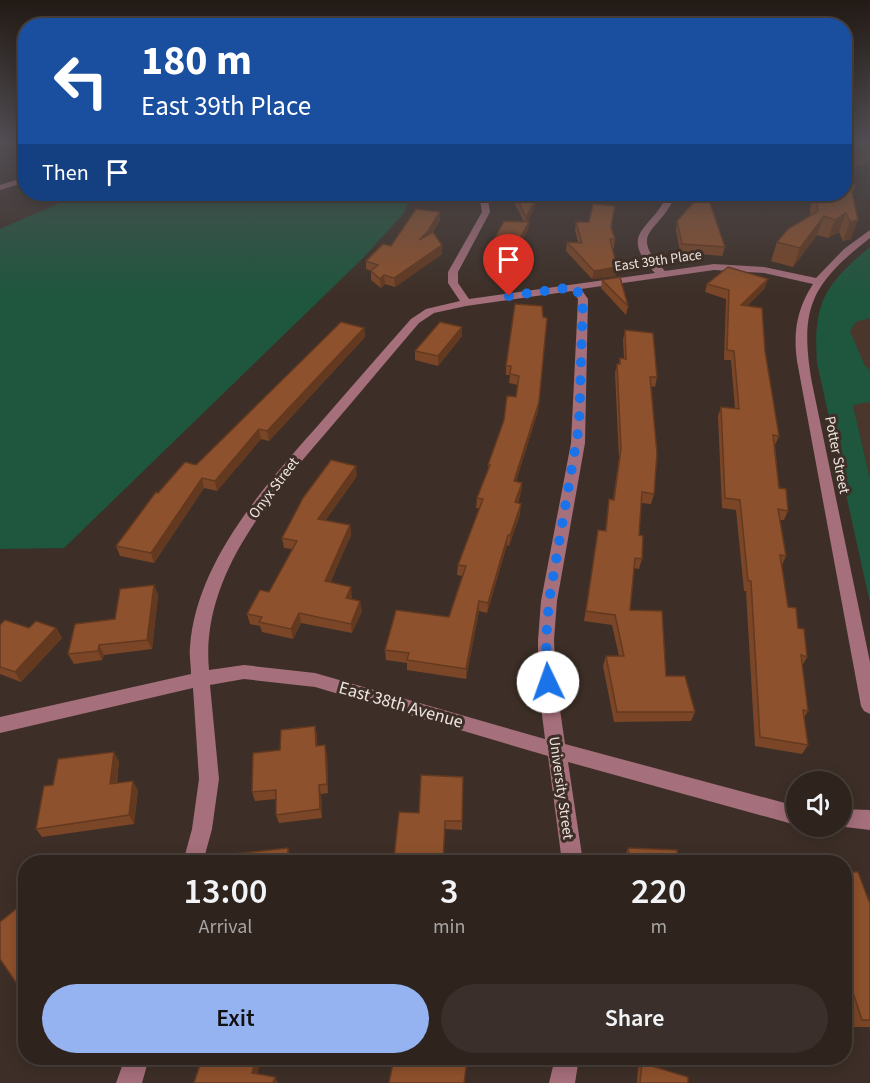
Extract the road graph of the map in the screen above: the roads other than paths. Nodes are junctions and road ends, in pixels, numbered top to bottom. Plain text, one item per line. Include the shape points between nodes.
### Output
1 (486, 201) edge
2 (670, 201) edge
3 (870, 233) edge
4 (662, 273) junction
5 (819, 282) junction
6 (574, 287) junction
7 (466, 303) junction
8 (201, 679) junction
9 (870, 706) edge
10 (0, 724) edge
11 (556, 750) junction
12 (786, 813) edge
13 (852, 819) edge
14 (870, 819) edge
15 (195, 855) edge
16 (571, 855) edge
17 (135, 1065) edge
18 (566, 1065) edge
19 (129, 1083) edge
20 (562, 1083) edge

1 - 7 street via 486,212 453,272 453,283
2 - 4 street via 641,241 646,257
3 - 5 street, Potter Street
4 - 5 street, East 39th Place via 738,267
4 - 6 street, East 39th Place
5 - 9 street, Potter Street via 808,299 801,324 801,351
6 - 7 street, East 39th Place
6 - 11 street, University Street via 583,299 579,426 546,640
7 - 8 street, Onyx Street via 430,311 415,321 278,480 256,511 234,543 206,606 198,648
8 - 10 street, East 38th Avenue
8 - 11 street, East 38th Avenue via 244,672 315,680
8 - 15 street, Onyx Street via 209,779
11 - 12 street, East 38th Avenue
11 - 16 street, University Street
13 - 14 street
17 - 19 street
18 - 20 street

